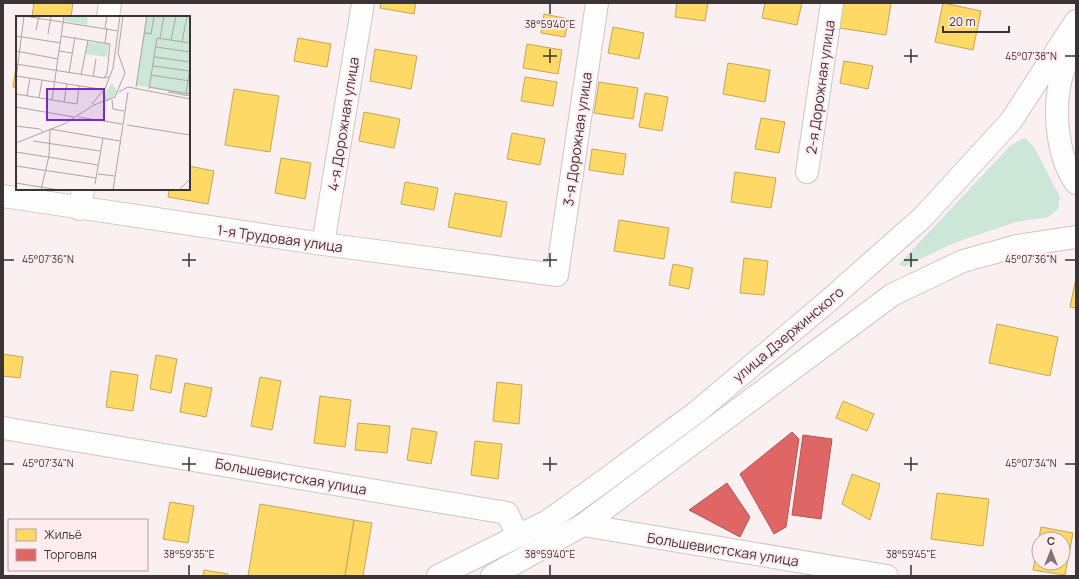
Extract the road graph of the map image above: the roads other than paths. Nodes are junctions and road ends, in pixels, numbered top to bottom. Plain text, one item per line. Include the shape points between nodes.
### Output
1 (110, 3) edge
2 (363, 3) edge
3 (597, 3) edge
4 (832, 3) edge
5 (108, 16) edge
6 (1076, 21) edge
7 (1076, 40) edge
8 (807, 172) dead end
9 (1076, 183) edge
10 (3, 196) edge
11 (82, 199) edge
12 (1076, 237) edge
13 (323, 244) junction
14 (557, 275) joint
15 (3, 428) edge
16 (583, 526) junction
17 (518, 536) junction
18 (438, 576) edge
19 (492, 576) edge
20 (887, 576) edge

1 - 5 street
2 - 13 street, 4-я Дорожная улица
3 - 14 street, 3-я Дорожная улица
4 - 8 street, 2-я Дорожная улица
6 - 17 street, улица Дзержинского via 1011,121 923,217 698,411 548,521
7 - 9 street via 1063,72 1058,101 1061,145 1071,176
10 - 11 street, 1-я Трудовая улица
11 - 13 street, 1-я Трудовая улица
12 - 16 street, улица Дзержинского via 1017,246 963,261 892,295
13 - 14 street, 1-я Трудовая улица
15 - 17 street, Большевистская улица via 507,513
16 - 19 street, улица Дзержинского
16 - 20 street, Большевистская улица
17 - 18 street, улица Дзержинского

